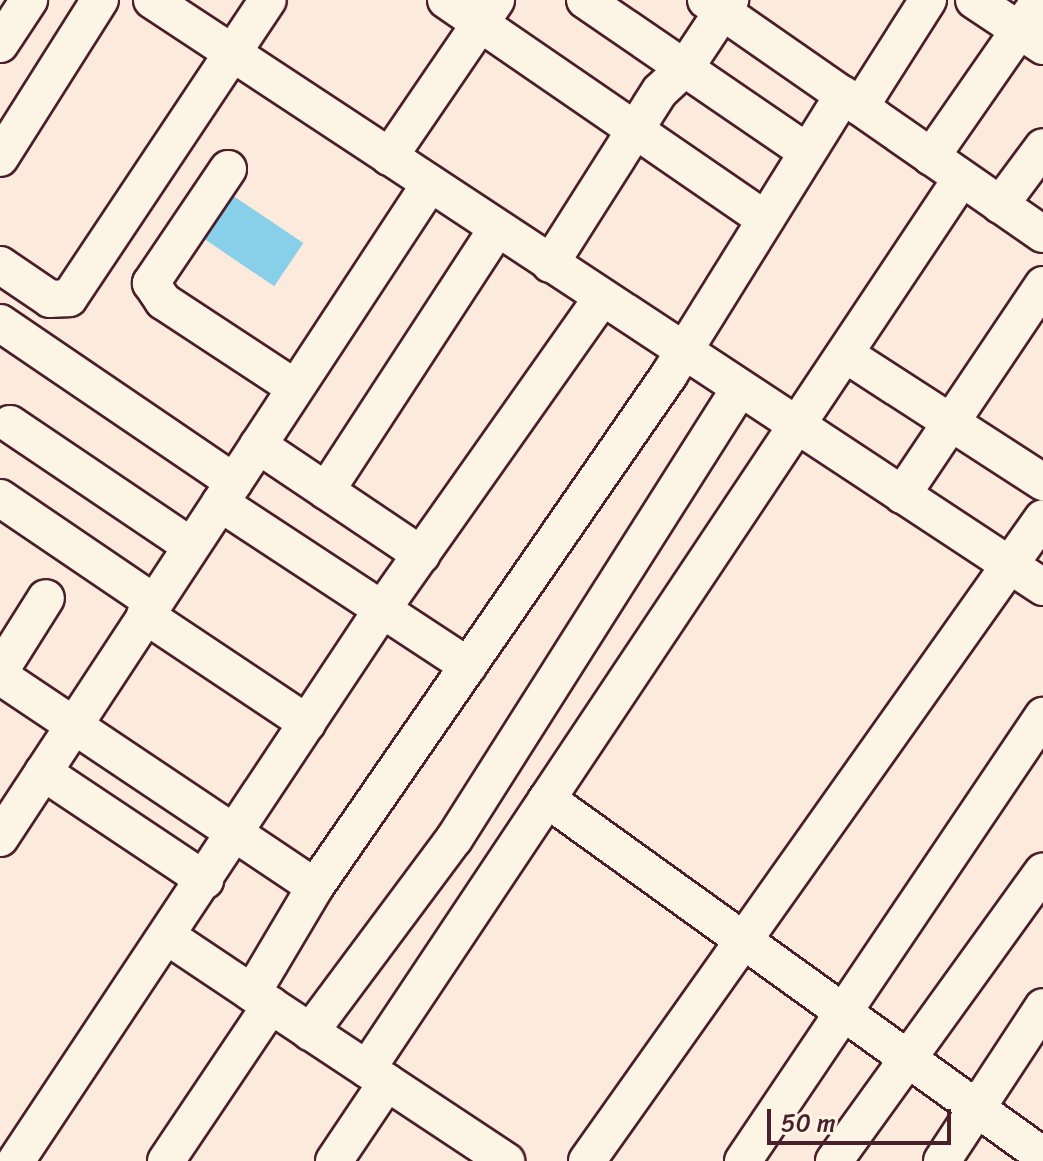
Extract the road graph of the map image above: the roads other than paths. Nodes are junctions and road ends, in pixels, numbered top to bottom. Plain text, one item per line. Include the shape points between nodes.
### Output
1 (29, 0) edge
2 (100, 0) edge
3 (152, 0) edge
4 (268, 0) edge
5 (446, 0) edge
6 (585, 0) edge
7 (928, 0) edge
8 (974, 0) edge
9 (1040, 0) edge
10 (720, 4) edge
11 (488, 12) edge
12 (1031, 38) edge
13 (0, 44) edge
14 (233, 53) junction
15 (685, 68) junction
16 (852, 101) junction
17 (633, 131) junction
18 (1043, 147) edge
19 (807, 152) junction
20 (389, 157) junction
21 (931, 157) junction
22 (0, 158) edge
23 (228, 169) dead end
24 (961, 179) junction
25 (430, 184) junction
26 (1000, 205) junction
27 (763, 218) junction
28 (497, 229) junction
29 (1043, 234) edge
30 (550, 264) junction
31 (0, 265) edge
32 (1043, 285) edge
33 (602, 298) junction
34 (1, 324) edge
35 (683, 350) junction
36 (845, 354) junction
37 (294, 387) junction
38 (740, 388) junction
39 (10, 424) dead end
40 (797, 425) junction
41 (949, 425) junction
42 (258, 445) junction
43 (1043, 482) edge
44 (326, 491) junction
45 (227, 492) junction
46 (902, 495) junction
47 (0, 498) edge
48 (1043, 518) edge
49 (191, 546) junction
50 (422, 555) junction
51 (1012, 566) junction
52 (1043, 587) edge
53 (46, 598) dead end
54 (149, 609) junction
55 (381, 611) junction
56 (468, 666) junction
57 (0, 674) edge
58 (1043, 716) edge
59 (307, 723) junction
60 (72, 724) junction
61 (43, 772) junction
62 (547, 799) junction
63 (236, 834) junction
64 (0, 838) edge
65 (1043, 871) edge
66 (205, 880) junction
67 (315, 887) junction
68 (167, 936) junction
69 (739, 941) junction
70 (262, 999) junction
71 (1043, 1007) edge
72 (840, 1014) junction
73 (310, 1032) junction
74 (904, 1059) junction
75 (377, 1076) junction
76 (978, 1109) junction
77 (1043, 1156) edge
78 (497, 1158) edge
79 (16, 1161) edge
80 (166, 1161) edge
81 (334, 1161) edge
82 (587, 1161) edge
83 (743, 1161) edge
84 (834, 1161) edge
85 (942, 1161) edge

1 - 13 street
2 - 22 street
3 - 14 street
4 - 14 street
5 - 11 street
6 - 15 street
7 - 16 street
8 - 12 street
9 - 12 street
10 - 15 street
10 - 16 street
11 - 17 street
11 - 20 street
12 - 21 street
14 - 20 street
14 - 31 street via 69,298 50,299
15 - 17 street via 660,91
15 - 19 street
16 - 19 street
16 - 21 street
17 - 27 street
17 - 30 street
18 - 26 street
19 - 27 street
20 - 25 street
21 - 24 street
23 - 37 street via 151,283 163,301
24 - 26 street
24 - 36 street
25 - 28 street
25 - 37 street
26 - 29 street
27 - 35 street
28 - 30 street
28 - 44 street
30 - 33 street
32 - 41 street
33 - 35 street
33 - 50 street
34 - 45 street
35 - 38 street
35 - 56 street
36 - 40 street
36 - 41 street
37 - 42 street
38 - 40 street
38 - 73 street via 454,839
39 - 49 street
40 - 46 street
40 - 62 street
41 - 43 street
41 - 46 street
42 - 44 street
42 - 45 street
44 - 50 street
45 - 49 street
45 - 55 street
46 - 51 street
47 - 54 street
48 - 51 street
49 - 54 street
50 - 55 street
51 - 52 street
51 - 69 street
53 - 57 street
54 - 59 street
54 - 60 street
55 - 56 street
55 - 59 street
56 - 67 street
57 - 60 street
58 - 72 street
59 - 63 street
60 - 61 street
60 - 63 street
61 - 64 street
61 - 66 street
62 - 69 street
62 - 75 street
63 - 66 street
63 - 67 street
65 - 74 street
66 - 68 street
67 - 70 street
68 - 70 street
68 - 79 street
69 - 72 street
69 - 82 street
70 - 73 street
70 - 80 street
71 - 76 street
72 - 74 street
72 - 83 street
73 - 75 street
74 - 76 street
74 - 84 street
75 - 78 street
75 - 81 street
76 - 77 street
76 - 85 street

